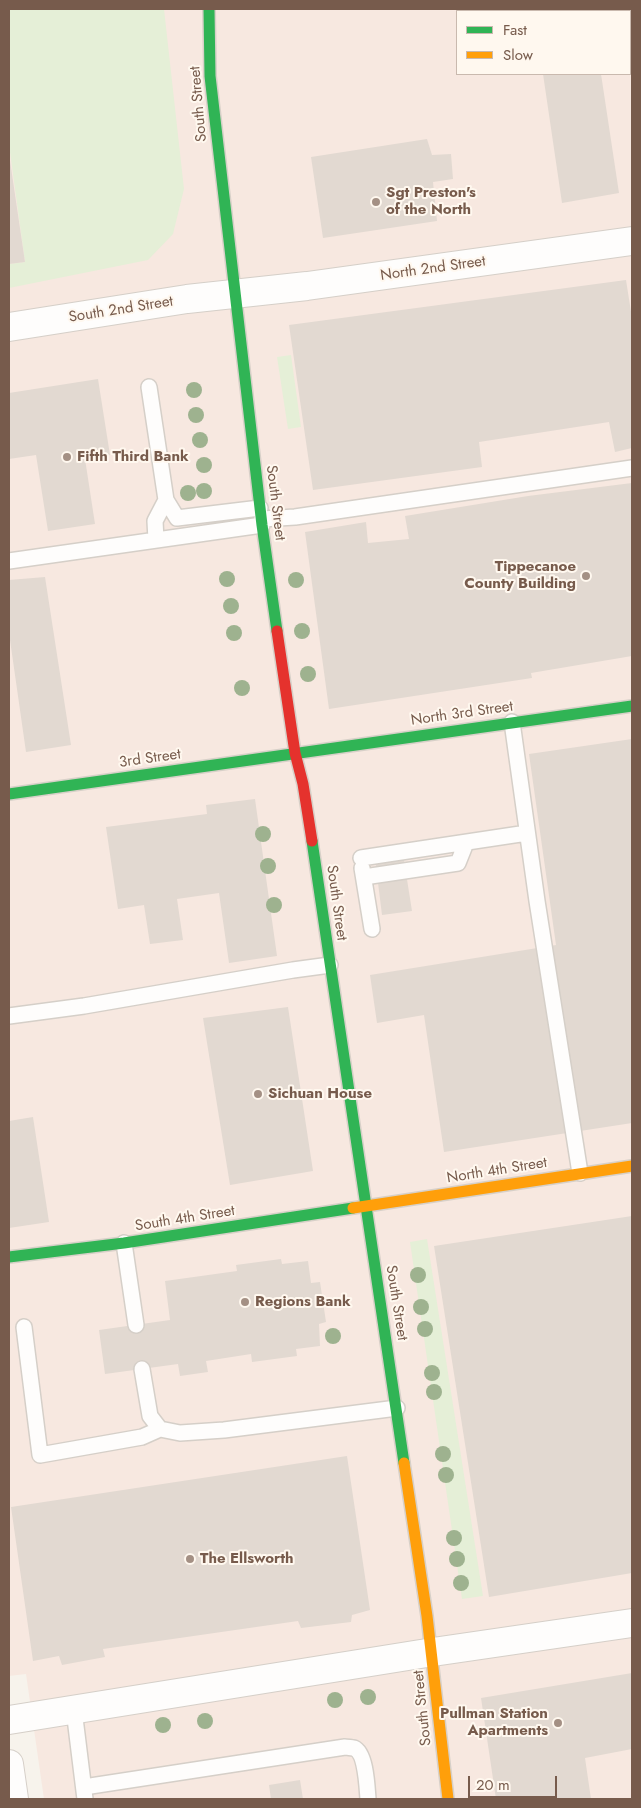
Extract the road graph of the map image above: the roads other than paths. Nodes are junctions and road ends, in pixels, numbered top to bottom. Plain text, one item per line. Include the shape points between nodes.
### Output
1 (209, 9) edge
2 (632, 241) edge
3 (234, 295) junction
4 (9, 327) edge
5 (149, 386) dead end
6 (632, 468) edge
7 (166, 500) junction
8 (262, 518) junction
9 (156, 540) junction
10 (9, 561) edge
11 (632, 706) edge
12 (512, 722) junction
13 (295, 752) junction
14 (9, 794) edge
15 (527, 833) junction
16 (466, 843) junction
17 (364, 877) junction
18 (372, 929) dead end
19 (330, 965) junction
20 (9, 1016) edge
21 (632, 1166) edge
22 (580, 1173) junction
23 (366, 1207) junction
24 (124, 1244) junction
25 (9, 1257) edge
26 (136, 1325) dead end
27 (24, 1328) dead end
28 (142, 1369) dead end
29 (397, 1408) junction
30 (160, 1429) junction
31 (632, 1623) edge
32 (433, 1652) junction
33 (74, 1710) junction
34 (9, 1720) edge
35 (9, 1764) edge
36 (84, 1793) edge
37 (14, 1799) edge
38 (368, 1799) edge
39 (448, 1799) edge

1 - 3 main road, South Street via 210,76
2 - 3 street, North 2nd Street
3 - 4 street, South 2nd Street via 187,299
3 - 8 main road, South Street
5 - 7 lane
6 - 8 lane via 296,517
7 - 8 lane via 177,518
7 - 9 lane via 155,521
8 - 9 lane
8 - 13 main road, South Street
9 - 10 lane
11 - 12 main road, North 3rd Street
12 - 13 main road, North 3rd Street
12 - 15 lane
13 - 14 main road, 3rd Street
13 - 19 main road, South Street via 303,784
15 - 16 lane
15 - 22 lane
16 - 17 lane via 458,863
16 - 17 lane via 361,856
17 - 18 lane
19 - 20 lane
19 - 23 main road, South Street
21 - 22 main road, North 4th Street
22 - 23 main road, North 4th Street
23 - 24 main road, South 4th Street
23 - 29 main road, South Street
24 - 25 main road, South 4th Street
24 - 26 lane
27 - 30 lane via 40,1454 142,1437
28 - 30 lane via 150,1416
29 - 30 lane via 224,1430 180,1433
29 - 32 main road, South Street
31 - 32 street
32 - 33 street
32 - 39 main road, South Street
33 - 34 street
33 - 36 lane
35 - 37 street
36 - 38 lane via 345,1746 354,1748 363,1761

